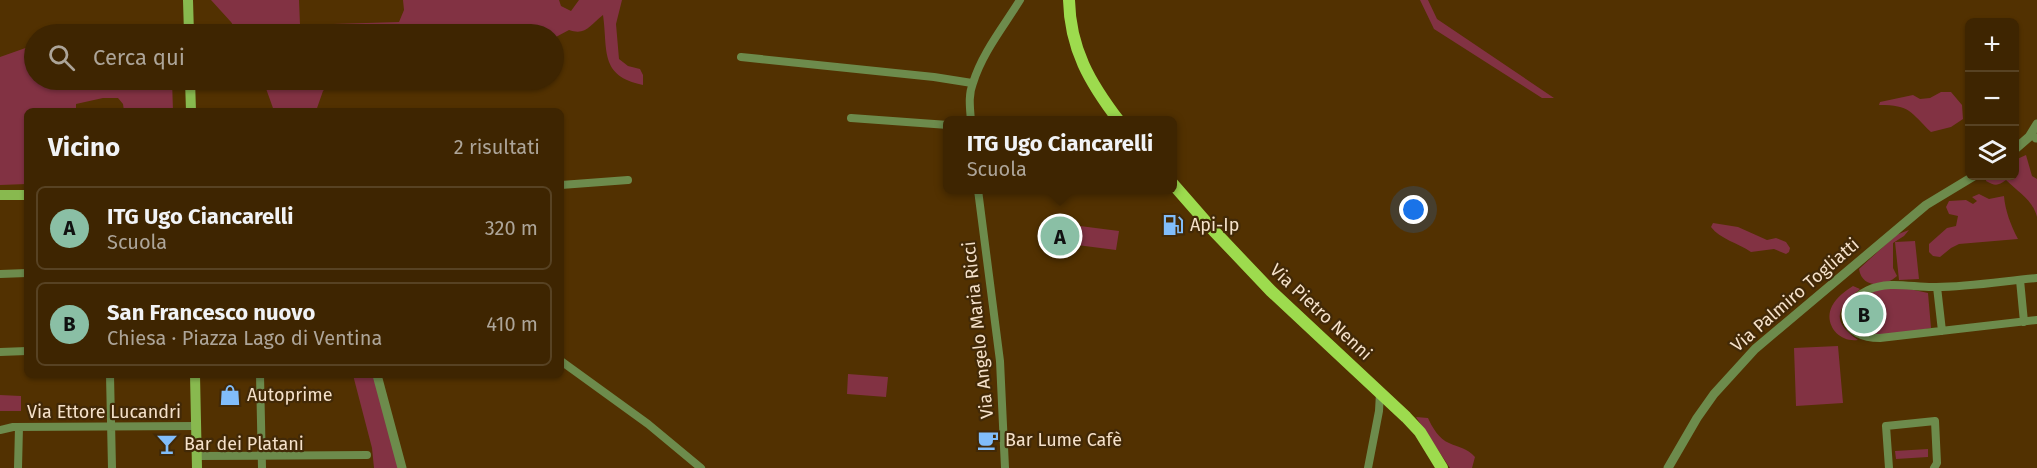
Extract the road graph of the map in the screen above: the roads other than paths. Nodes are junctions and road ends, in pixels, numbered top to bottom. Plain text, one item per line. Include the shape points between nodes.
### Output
1 (189, 0) edge
2 (1020, 0) edge
3 (1069, 0) edge
4 (189, 24) edge
5 (741, 57) dead end
6 (972, 83) junction
7 (190, 90) edge
8 (191, 108) edge
9 (971, 116) edge
10 (1116, 116) edge
11 (851, 118) dead end
12 (2037, 124) edge
13 (943, 125) edge
14 (2037, 138) edge
15 (2019, 146) edge
16 (2019, 148) edge
17 (628, 180) dead end
18 (1967, 180) edge
19 (564, 185) edge
20 (1177, 188) edge
21 (979, 194) edge
22 (0, 195) edge
23 (24, 195) edge
24 (24, 273) edge
25 (0, 274) edge
26 (2037, 278) edge
27 (2020, 280) junction
28 (1936, 288) junction
29 (2037, 320) edge
30 (2024, 322) junction
31 (1942, 331) junction
32 (24, 351) edge
33 (0, 352) edge
34 (564, 363) edge
35 (110, 378) edge
36 (195, 378) edge
37 (260, 378) edge
38 (378, 378) edge
39 (1380, 392) junction
40 (1397, 408) junction
41 (1379, 411) junction
42 (196, 426) junction
43 (16, 427) junction
44 (111, 427) junction
45 (0, 430) edge
46 (368, 454) dead end
47 (261, 455) junction
48 (196, 456) junction
49 (18, 468) edge
50 (111, 468) edge
51 (197, 468) edge
52 (262, 468) edge
53 (402, 468) edge
54 (701, 468) edge
55 (1005, 468) edge
56 (1368, 468) edge
57 (1442, 468) edge
58 (1668, 468) edge
59 (1889, 468) edge
60 (1934, 468) edge

1 - 4 main road
2 - 6 street
3 - 10 main road via 1075,44 1084,68
5 - 6 street
6 - 9 street
7 - 8 main road
11 - 13 street
12 - 15 street
14 - 16 street
17 - 19 street
18 - 58 street, Via Palmiro Togliatti via 1926,205 1755,349 1714,394
20 - 39 main road, Via Pietro Nenni via 1271,291
21 - 55 street, Via Angelo Maria Ricci via 1000,361
22 - 23 main road
24 - 25 street
26 - 27 street
27 - 28 street
27 - 30 street
28 - 31 street
28 - 31 street via 1870,288 1858,296 1844,315 1851,328 1868,338
29 - 30 street
30 - 31 street
32 - 33 street
34 - 54 street
35 - 44 street
36 - 42 main road
37 - 47 street
38 - 53 street
39 - 40 main road, Via Pietro Nenni
39 - 41 street
40 - 41 street
40 - 57 main road, Via Pietro Nenni via 1420,432
41 - 56 street
42 - 44 street, Via Ettore Lucandri
42 - 48 main road
43 - 44 street, Via Ettore Lucandri
43 - 45 street, Via Ettore Lucandri
43 - 49 street
44 - 50 street
46 - 47 street
47 - 48 street
47 - 52 street
48 - 51 main road
59 - 60 street via 1886,426 1935,421

